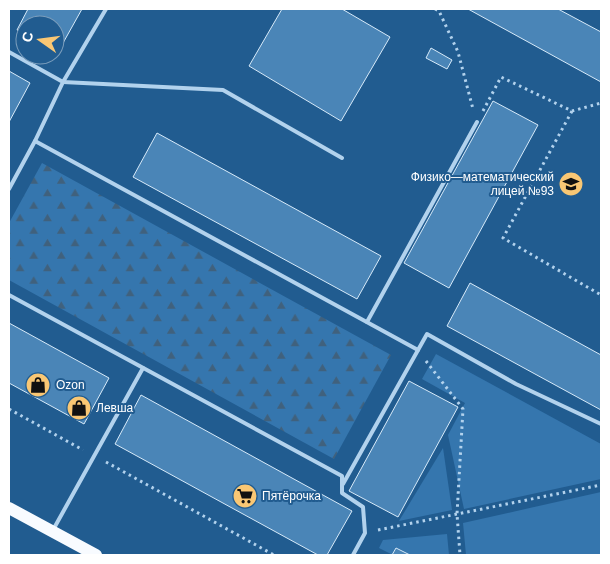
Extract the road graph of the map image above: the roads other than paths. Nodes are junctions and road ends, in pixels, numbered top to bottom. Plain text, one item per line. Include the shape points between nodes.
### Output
1 (106, 9) edge
2 (9, 52) edge
3 (63, 82) junction
4 (476, 122) road end
5 (36, 141) junction
6 (342, 158) dead end
7 (9, 189) edge
8 (9, 295) edge
9 (367, 322) junction
10 (418, 350) junction
11 (143, 368) junction
12 (601, 424) edge
13 (342, 486) junction
14 (9, 508) edge
15 (52, 531) junction
16 (96, 555) edge
17 (352, 555) edge

1 - 3 lane
2 - 3 lane
3 - 5 lane
3 - 6 lane via 223,90
4 - 9 lane
5 - 7 lane
5 - 9 lane
8 - 11 lane
9 - 10 lane
10 - 12 lane via 427,334 516,384
10 - 13 lane
11 - 13 lane via 342,476
11 - 15 lane
13 - 17 lane via 342,493 363,507 366,533
14 - 15 main road
15 - 16 main road

